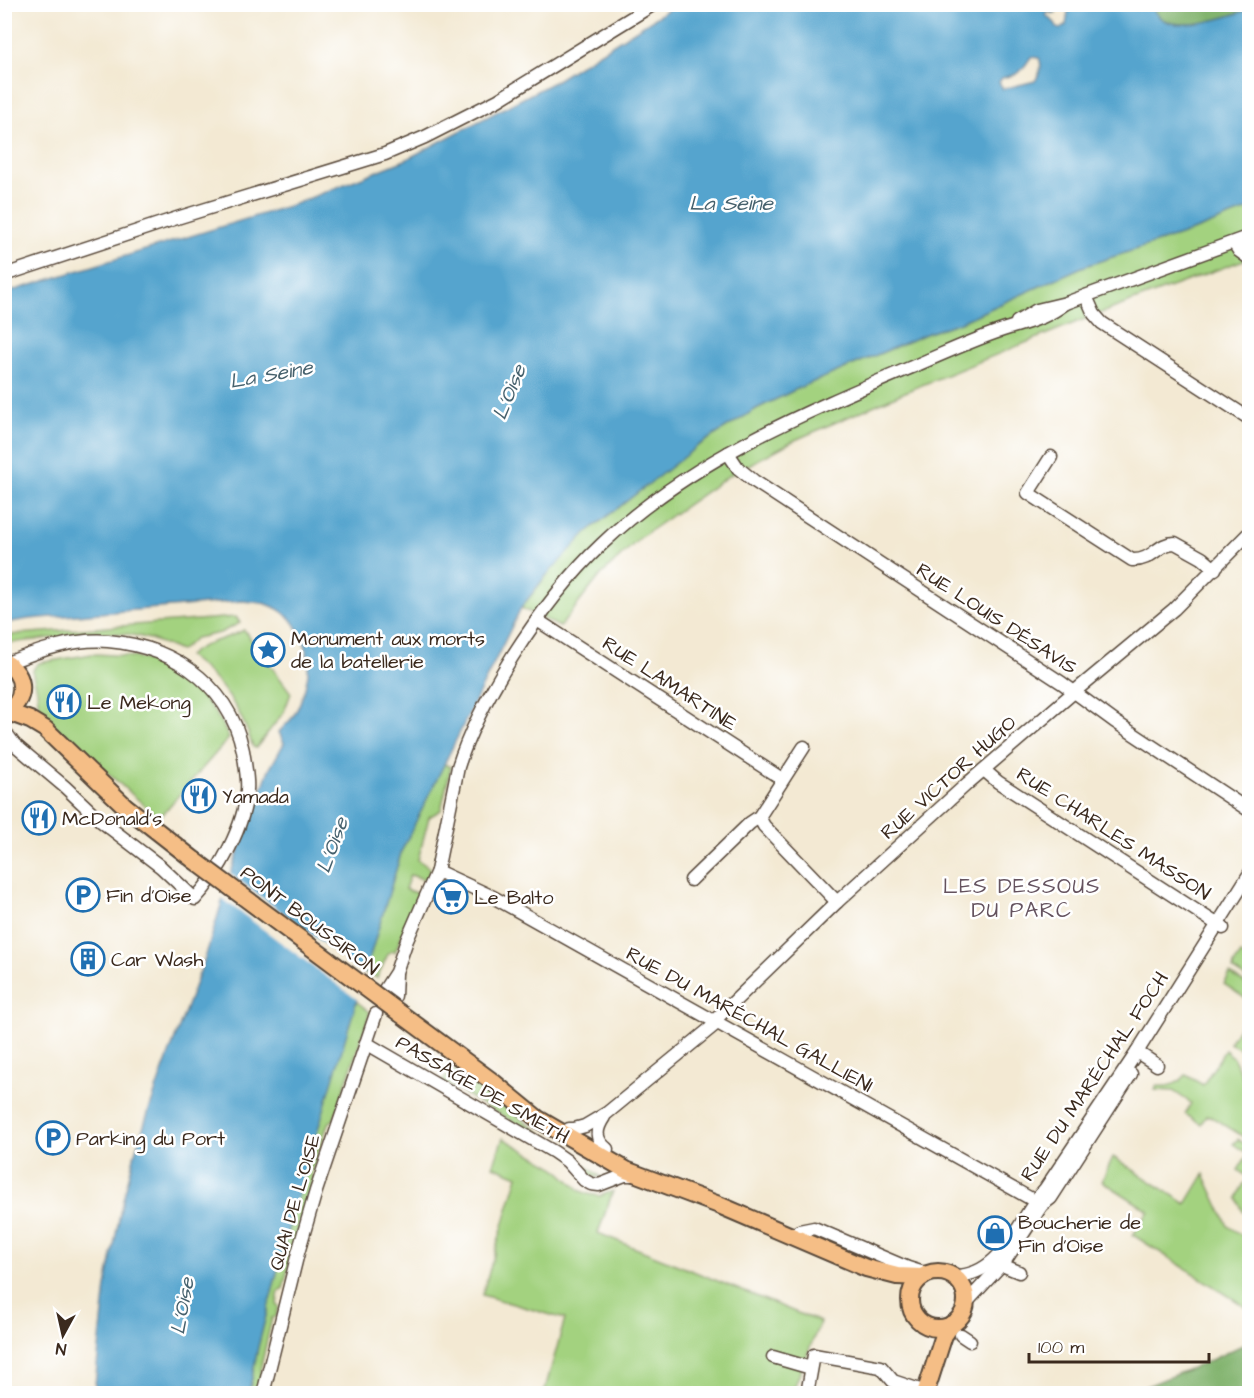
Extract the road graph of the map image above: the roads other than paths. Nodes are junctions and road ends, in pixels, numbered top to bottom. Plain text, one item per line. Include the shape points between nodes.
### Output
1 (654, 4) edge
2 (1250, 236) edge
3 (1234, 243) junction
4 (1250, 259) edge
5 (4, 275) edge
6 (1086, 296) junction
7 (1250, 419) edge
8 (728, 453) junction
9 (1051, 457) dead end
10 (1250, 532) edge
11 (1215, 569) junction
12 (537, 620) junction
13 (6, 663) edge
14 (1074, 692) junction
15 (21, 693) junction
16 (6, 713) edge
17 (45, 729) junction
18 (4, 730) edge
19 (804, 747) dead end
20 (984, 770) junction
21 (782, 779) junction
22 (1250, 812) edge
23 (759, 817) junction
24 (437, 871) junction
25 (1250, 873) edge
26 (691, 880) dead end
27 (1250, 888) edge
28 (837, 902) junction
29 (1221, 926) junction
30 (390, 992) dead end
31 (377, 1019) dead end
32 (715, 1022) junction
33 (366, 1043) junction
34 (1140, 1054) junction
35 (1157, 1065) dead end
36 (493, 1082) junction
37 (607, 1113) junction
38 (569, 1128) junction
39 (605, 1153) junction
40 (637, 1175) junction
41 (608, 1180) junction
42 (1038, 1203) junction
43 (719, 1205) junction
44 (792, 1236) junction
45 (1002, 1265) junction
46 (866, 1268) junction
47 (1019, 1272) dead end
48 (925, 1276) junction
49 (953, 1276) junction
50 (910, 1302) junction
51 (966, 1303) junction
52 (926, 1324) junction
53 (961, 1333) junction
54 (772, 1357) dead end
55 (811, 1368) junction
56 (927, 1388) edge
57 (263, 1394) edge
58 (807, 1394) edge

1 - 5 street via 498,100 425,137
2 - 3 street
3 - 4 street
3 - 6 street
6 - 7 street via 1102,323
6 - 8 street via 1051,314 868,386
8 - 12 street via 676,486 603,543
8 - 14 street, RUE LOUIS DÉSAVIS via 746,476
9 - 11 street via 1029,493 1132,560 1146,559 1164,545 1175,543
10 - 11 street, RUE VICTOR HUGO
11 - 14 street, RUE VICTOR HUGO via 1174,609
12 - 21 street, RUE LAMARTINE
12 - 24 street via 492,692 464,750
13 - 15 main road via 18,674
13 - 18 street via 55,646 106,641 133,644 179,661 199,675 218,695 232,719 241,741 248,791 221,866 195,899 101,821 14,744
14 - 20 street, RUE VICTOR HUGO
14 - 22 street, RUE LOUIS DÉSAVIS
15 - 16 main road
15 - 17 main road
16 - 17 main road
17 - 36 main road, PONT BOUSSIRON, bridge via 125,806
19 - 21 street
20 - 28 street, RUE VICTOR HUGO
20 - 29 street, RUE CHARLES MASSON
21 - 23 street
23 - 26 street
23 - 28 street
24 - 30 street
24 - 32 street, RUE DU MARÉCHAL GALLIENI via 493,897
25 - 29 street, RUE DU MARÉCHAL FOCH
27 - 29 street, RUE DU MARÉCHAL FOCH
28 - 32 street, RUE VICTOR HUGO
29 - 34 street, RUE DU MARÉCHAL FOCH
31 - 33 street, QUAI DE L'OISE
32 - 37 street, RUE VICTOR HUGO
32 - 42 street, RUE DU MARÉCHAL GALLIENI
33 - 41 street, PASSAGE DE SMETH via 561,1156 587,1183 600,1185
33 - 57 street, QUAI DE L'OISE via 310,1212
34 - 35 street
34 - 42 street, RUE DU MARÉCHAL FOCH via 1051,1198
36 - 38 main road
36 - 39 main road via 538,1119
37 - 38 street, RUE VICTOR HUGO via 588,1125
37 - 39 street via 597,1131
38 - 39 main road
39 - 40 main road
39 - 41 street
39 - 43 main road
40 - 41 street, PASSAGE DE SMETH
40 - 43 main road
42 - 45 street, RUE DU MARÉCHAL FOCH
42 - 49 street, RUE DU MARÉCHAL FOCH via 991,1263 970,1275
43 - 44 main road
44 - 46 main road
44 - 48 street via 814,1228
45 - 47 street
45 - 51 street, RUE DU MARÉCHAL FOCH
46 - 48 main road via 897,1276
46 - 50 main road via 897,1286
48 - 49 main road via 941,1272
48 - 50 main road via 912,1290
49 - 51 main road via 963,1288
50 - 52 main road via 915,1315
51 - 53 main road
52 - 53 main road
52 - 56 main road via 930,1355
53 - 56 main road via 945,1335
54 - 55 street
55 - 56 street via 814,1355 881,1368 893,1381
55 - 58 street

